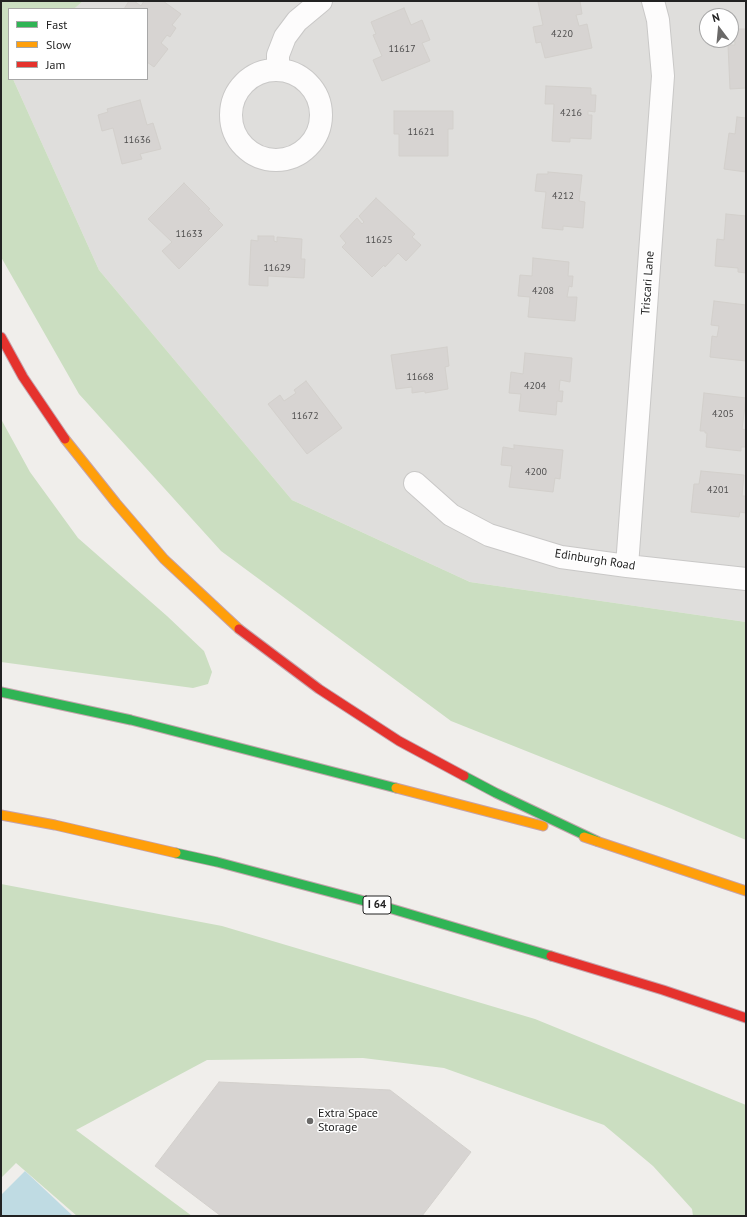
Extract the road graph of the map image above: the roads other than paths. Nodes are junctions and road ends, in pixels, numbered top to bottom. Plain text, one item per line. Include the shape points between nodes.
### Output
1 (321, 1) edge
2 (653, 1) edge
3 (278, 70) junction
4 (1, 337) edge
5 (415, 483) dead end
6 (626, 566) junction
7 (746, 578) edge
8 (1, 692) edge
9 (1, 815) edge
10 (597, 841) junction
11 (746, 891) edge
12 (746, 1018) edge

1 - 3 street via 297,21 286,37 278,55
2 - 6 street, Triscari Lane via 658,20 663,76
3 - 3 street via 250,78 240,88 233,101 232,116 234,130 252,153 265,159 280,160 295,156 308,147 321,121 320,106 315,92 305,81 292,73
4 - 10 highway via 23,377 65,439 116,503 164,559 235,626 319,689 399,741 496,793
5 - 6 street, Edinburgh Road via 451,515 489,535 561,557
6 - 7 street, Edinburgh Road
8 - 10 highway via 168,730
9 - 12 highway, I 64 via 217,862 372,903 663,990
10 - 11 highway

